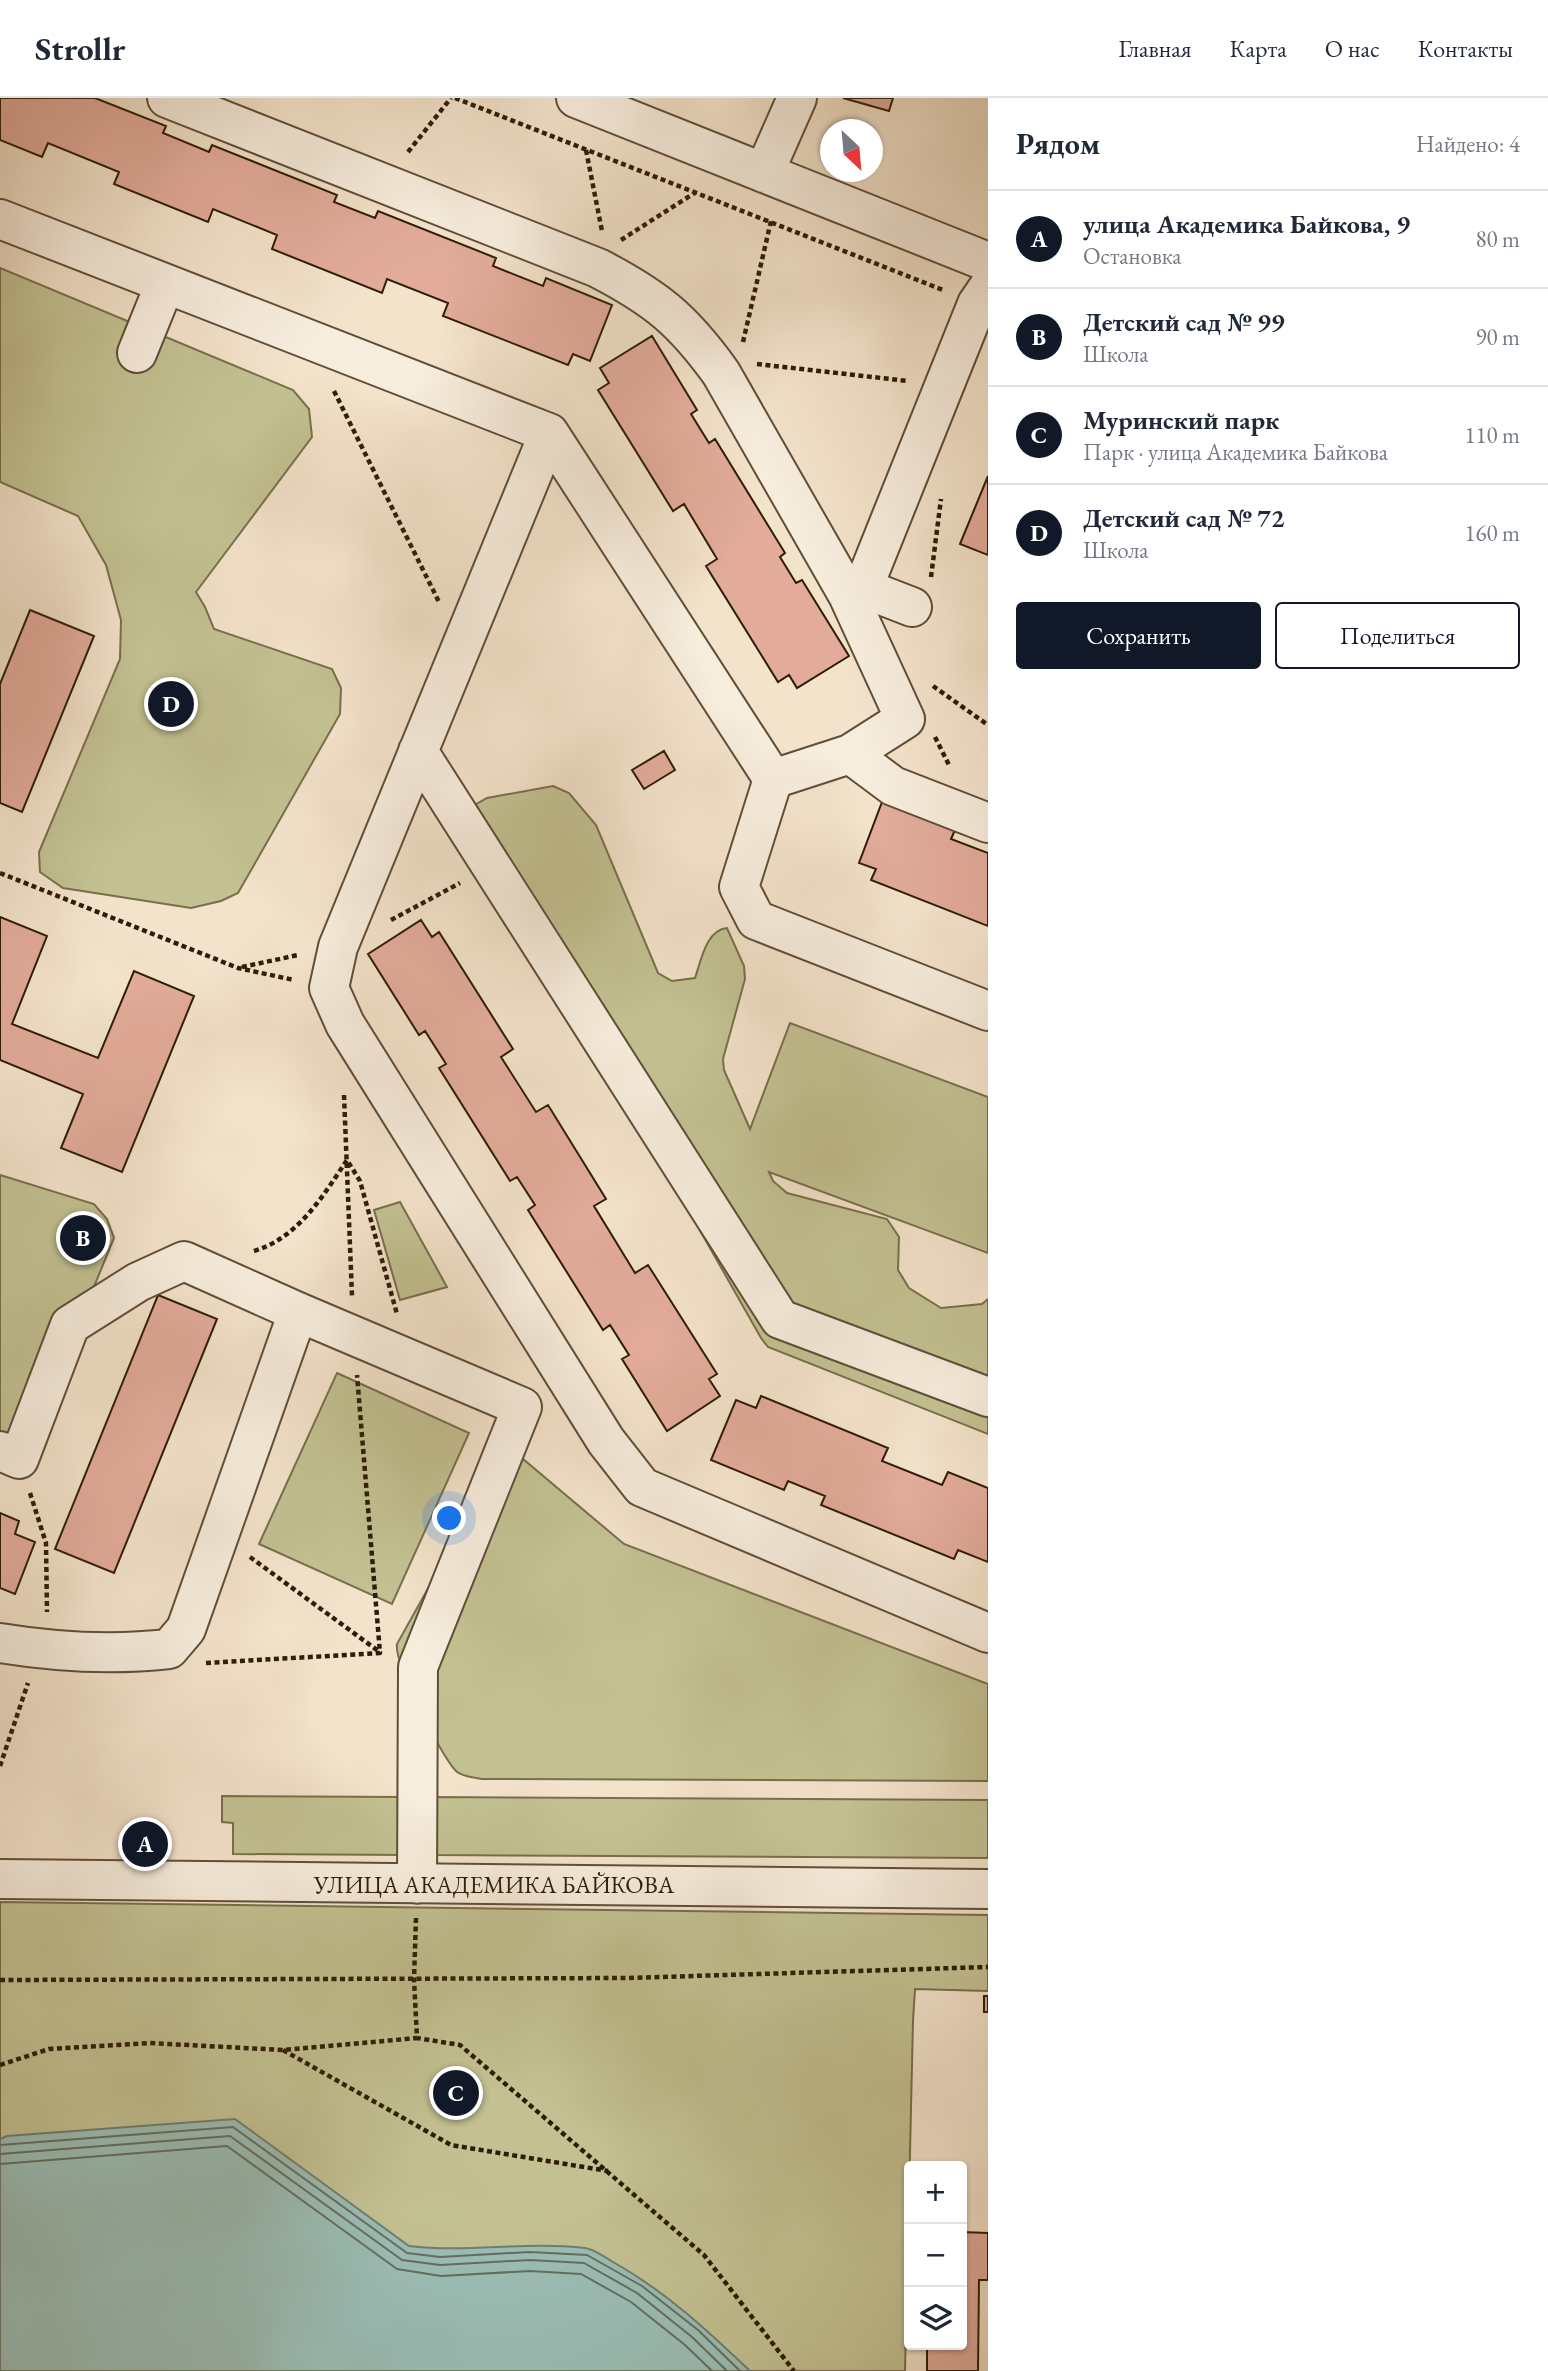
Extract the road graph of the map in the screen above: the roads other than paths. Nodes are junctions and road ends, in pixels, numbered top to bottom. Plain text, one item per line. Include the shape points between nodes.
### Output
1 (167, 98) edge
2 (576, 98) edge
3 (797, 98) edge
4 (762, 172) junction
5 (0, 219) edge
6 (988, 262) edge
7 (165, 284) junction
8 (983, 296) edge
9 (137, 353) dead end
10 (549, 433) junction
11 (855, 591) junction
12 (921, 594) road end
13 (418, 751) junction
14 (850, 754) junction
15 (773, 779) junction
16 (988, 823) edge
17 (988, 1011) edge
18 (298, 1312) junction
19 (567, 1380) junction
20 (988, 1398) edge
21 (522, 1407) junction
22 (0, 1451) edge
23 (988, 1633) edge
24 (0, 1643) edge
25 (0, 1879) edge
26 (416, 1884) junction
27 (988, 1889) edge

1 - 11 street via 383,183 602,259 730,367
2 - 4 street
3 - 4 street
4 - 6 street
5 - 7 street
7 - 9 street
7 - 10 street
8 - 11 street
10 - 13 street
10 - 15 street
11 - 12 street
11 - 14 street via 905,719
13 - 19 street via 338,947 329,988 345,1024
13 - 20 street via 780,1319
14 - 15 street
14 - 16 street via 893,786
15 - 17 street via 739,887 756,920
18 - 21 street
18 - 22 street via 184,1261 138,1282 70,1325 19,1459
18 - 24 street via 186,1629 169,1649 40,1649
19 - 21 street
19 - 23 street via 642,1487
21 - 26 street via 418,1667
25 - 26 street, УЛИЦА АКАДЕМИКА БАЙКОВА
26 - 27 street, УЛИЦА АКАДЕМИКА БАЙКОВА

